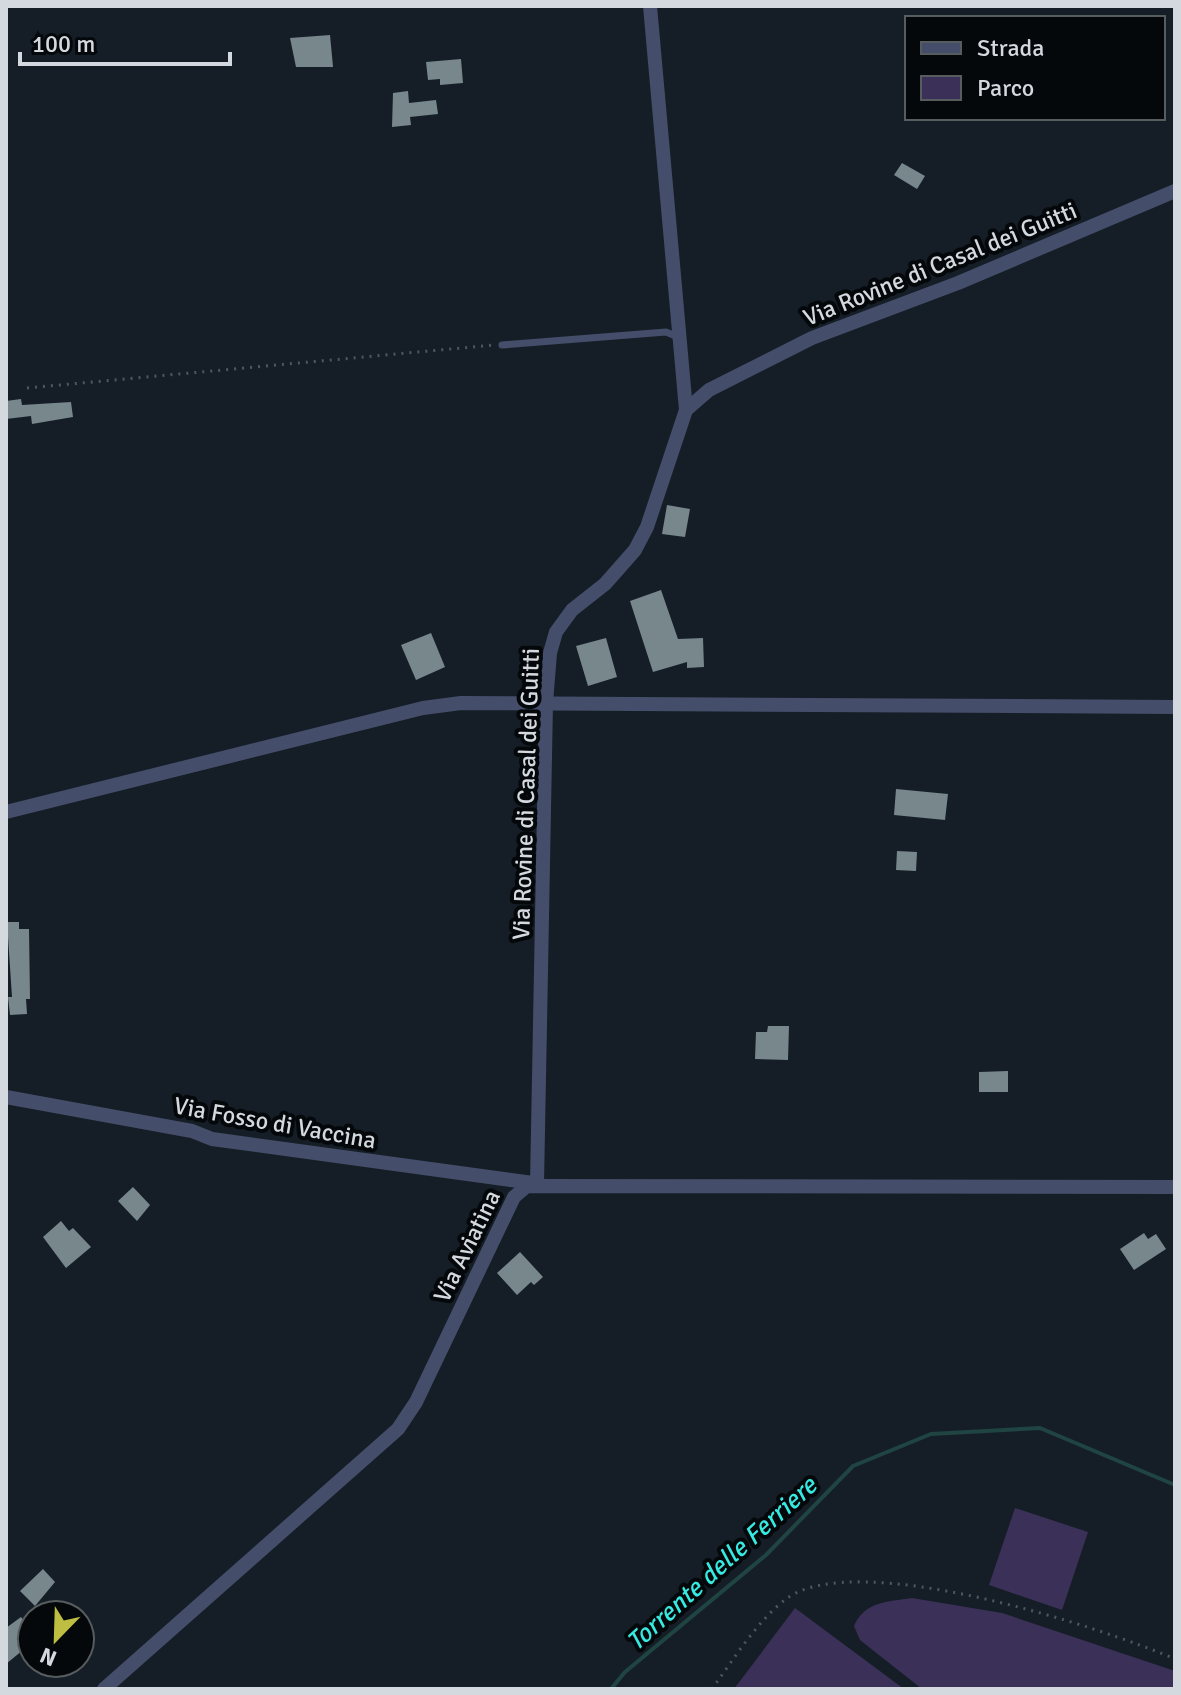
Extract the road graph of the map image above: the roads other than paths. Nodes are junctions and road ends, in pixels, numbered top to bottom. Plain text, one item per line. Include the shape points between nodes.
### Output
1 (650, 6) edge
2 (1175, 191) edge
3 (680, 338) junction
4 (502, 345) road end
5 (686, 410) junction
6 (546, 703) junction
7 (1175, 707) edge
8 (6, 812) edge
9 (6, 1097) edge
10 (537, 1184) junction
11 (1175, 1187) edge
12 (104, 1689) edge

1 - 3 street
2 - 5 street, Via Rovine di Casal dei Guitti via 812,338 717,385
3 - 4 lane via 666,332
3 - 5 street
5 - 6 street, Via Rovine di Casal dei Guitti via 642,541 556,632
6 - 7 street
6 - 8 street via 470,702 423,708
6 - 10 street, Via Rovine di Casal dei Guitti
9 - 10 street, Via Fosso di Vaccina via 212,1139
10 - 11 street, Via Aviatina
10 - 12 street, Via Aviatina via 514,1197 416,1402 398,1429

